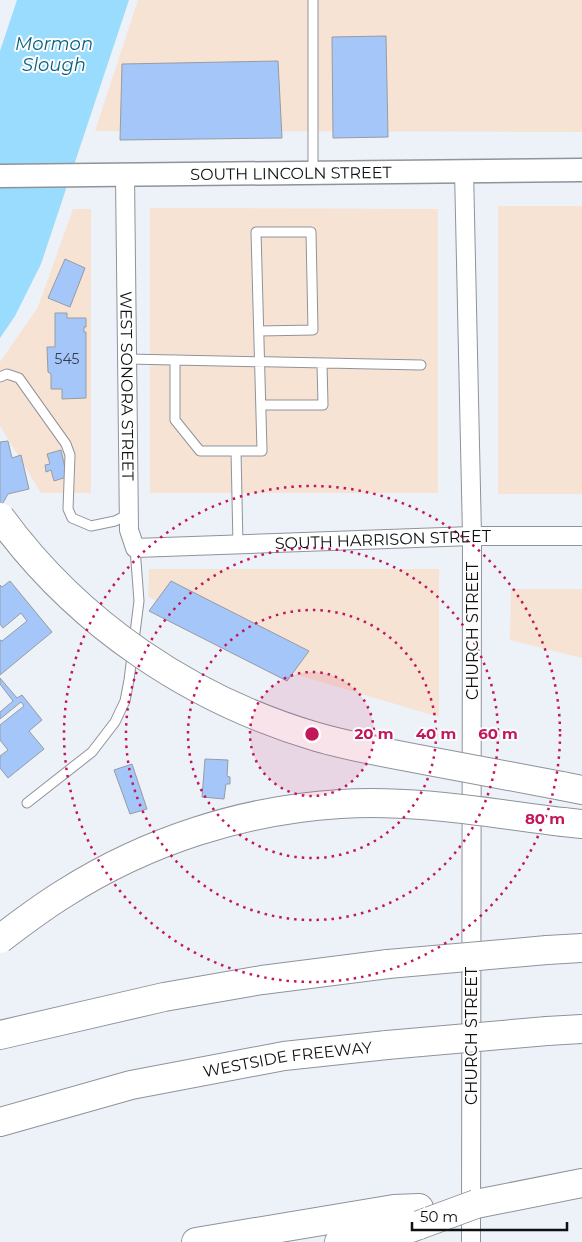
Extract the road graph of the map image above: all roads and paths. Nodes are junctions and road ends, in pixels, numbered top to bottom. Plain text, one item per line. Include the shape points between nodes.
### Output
1 (313, 0) edge
2 (464, 170) junction
3 (582, 170) edge
4 (313, 172) junction
5 (126, 174) junction
6 (0, 176) edge
7 (258, 331) junction
8 (127, 359) junction
9 (176, 360) junction
10 (259, 362) junction
11 (322, 363) junction
12 (421, 365) dead end
13 (0, 376) edge
14 (261, 405) junction
15 (236, 451) junction
16 (129, 514) junction
17 (0, 517) edge
18 (472, 536) junction
19 (582, 536) edge
20 (238, 545) junction
21 (135, 548) junction
22 (572, 788) edge
23 (28, 803) dead end
24 (572, 823) edge
25 (0, 939) edge
26 (582, 948) edge
27 (582, 1029) edge
28 (0, 1035) edge
29 (0, 1122) edge
30 (582, 1183) edge
31 (419, 1216) junction
32 (196, 1242) edge
33 (339, 1242) edge
34 (471, 1242) edge

1 - 4 lane
2 - 3 street, SOUTH LINCOLN STREET
2 - 4 street, SOUTH LINCOLN STREET
2 - 18 street, CHURCH STREET
4 - 5 street, SOUTH LINCOLN STREET
5 - 6 street, SOUTH LINCOLN STREET
5 - 8 street, WEST SONORA STREET
7 - 7 lane via 256,232 311,232 313,330
7 - 10 lane
8 - 9 lane
8 - 16 street, WEST SONORA STREET
9 - 10 lane
9 - 15 lane via 175,420 200,451
10 - 11 lane
10 - 14 lane
11 - 12 lane
11 - 14 lane via 323,405
13 - 16 lane via 7,374 19,378 66,444 70,455 68,509 72,518 91,526
14 - 15 lane via 262,451
15 - 20 lane
16 - 21 street, WEST SONORA STREET via 129,530
17 - 22 highway, bridge via 38,564 98,621 166,670 240,710 344,744
18 - 19 street, SOUTH HARRISON STREET
18 - 20 street, SOUTH HARRISON STREET
18 - 34 street, CHURCH STREET
20 - 21 street, SOUTH HARRISON STREET
21 - 23 lane via 139,602 125,701 115,722 92,752
24 - 25 highway, bridge via 372,803 302,807 246,817 189,834 125,860 64,893
26 - 28 highway, bridge via 388,964 262,980 164,997
27 - 29 highway, WESTSIDE FREEWAY, bridge via 284,1056 131,1085
30 - 31 highway, bridge
31 - 32 highway via 394,1209
31 - 33 highway via 400,1232

